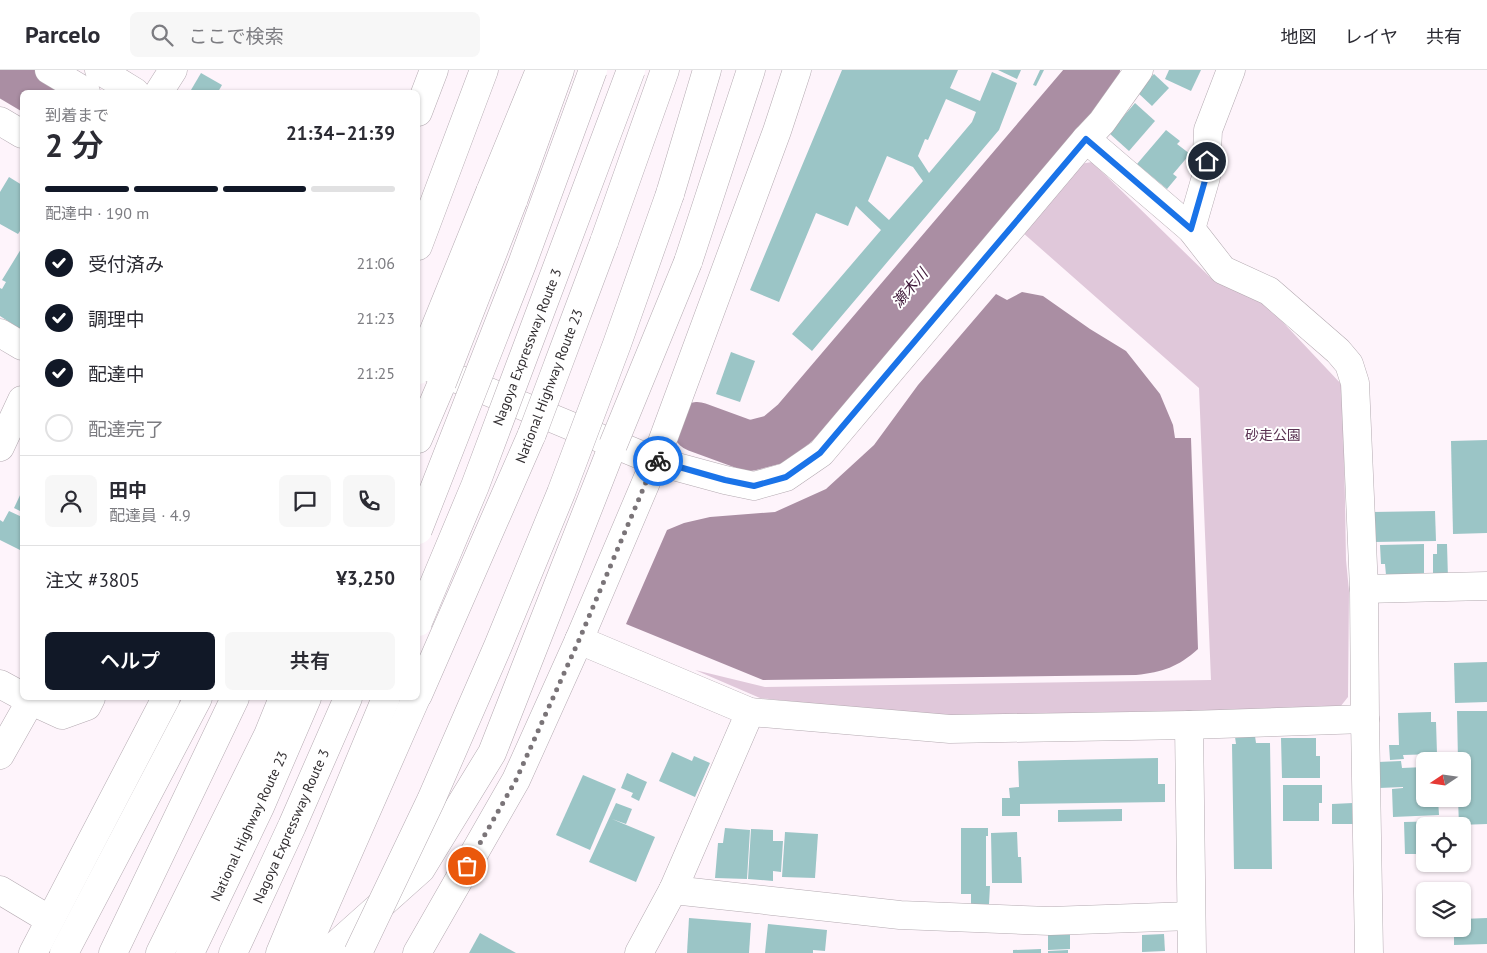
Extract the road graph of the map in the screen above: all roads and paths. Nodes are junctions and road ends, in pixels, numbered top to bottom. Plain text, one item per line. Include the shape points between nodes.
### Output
1 (49, 70) edge
2 (99, 70) edge
3 (173, 70) edge
4 (434, 70) edge
5 (484, 70) edge
6 (540, 70) edge
7 (560, 70) edge
8 (593, 70) edge
9 (631, 70) edge
10 (665, 70) edge
11 (706, 70) edge
12 (751, 70) edge
13 (797, 70) edge
14 (1139, 70) edge
15 (1231, 70) edge
16 (83, 90) edge
17 (132, 90) edge
18 (160, 90) edge
19 (420, 107) edge
20 (0, 121) edge
21 (20, 133) edge
22 (1086, 139) junction
23 (502, 197) junction
24 (1191, 229) junction
25 (420, 241) edge
26 (0, 333) edge
27 (20, 345) edge
28 (420, 364) edge
29 (420, 366) edge
30 (20, 404) edge
31 (420, 434) edge
32 (0, 447) edge
33 (655, 461) junction
34 (420, 525) edge
35 (1487, 586) edge
36 (1364, 589) junction
37 (420, 617) edge
38 (579, 640) junction
39 (0, 684) edge
40 (420, 689) edge
41 (20, 695) edge
42 (25, 700) edge
43 (30, 700) edge
44 (91, 700) edge
45 (165, 700) edge
46 (197, 700) edge
47 (233, 700) edge
48 (282, 700) edge
49 (306, 700) edge
50 (347, 700) edge
51 (385, 700) edge
52 (415, 700) edge
53 (750, 712) junction
54 (1364, 719) junction
55 (1189, 725) junction
56 (0, 756) edge
57 (0, 890) edge
58 (673, 890) junction
59 (1191, 916) junction
60 (50, 920) junction
61 (34, 953) edge
62 (64, 953) edge
63 (113, 953) edge
64 (160, 953) edge
65 (190, 953) edge
66 (233, 953) edge
67 (280, 953) edge
68 (304, 953) edge
69 (327, 953) edge
70 (358, 953) edge
71 (417, 953) edge
72 (639, 953) edge
73 (1192, 953) edge
74 (1369, 953) edge

1 - 16 main road
2 - 17 main road
3 - 18 main road
4 - 19 main road
5 - 25 main road
6 - 23 main road
7 - 23 main road
8 - 34 main road, bridge via 522,264
9 - 37 main road, Nagoya Expressway Route 3, bridge via 475,486
10 - 40 main road, National Highway Route 23, bridge via 532,434
11 - 70 main road, bridge via 670,194 561,493 431,800
12 - 69 main road, bridge via 688,262 492,754 421,869
13 - 33 main road
14 - 22 main road
15 - 24 main road via 1208,130 1206,177
20 - 21 main road
22 - 24 main road
22 - 33 main road via 820,453 786,477 754,486
23 - 29 main road, bridge
23 - 31 main road, bridge via 442,383
24 - 36 main road via 1223,270 1270,291 1349,364 1355,383
26 - 27 main road
28 - 33 main road
30 - 32 main road
33 - 38 main road
35 - 36 main road
36 - 54 main road
38 - 53 main road
38 - 71 main road via 516,780
39 - 41 main road
42 - 56 main road
43 - 44 main road via 62,715 87,706
45 - 60 main road
46 - 62 main road
47 - 63 main road
48 - 64 main road
49 - 65 main road, National Highway Route 23 via 260,807
50 - 66 main road, Nagoya Expressway Route 3
51 - 67 main road
52 - 68 main road, National Highway Route 23
53 - 55 main road via 950,729
53 - 58 main road
54 - 55 main road
54 - 74 main road
55 - 59 main road
57 - 60 main road
58 - 59 main road via 909,915 1050,921
58 - 72 main road
59 - 73 main road
60 - 61 main road

